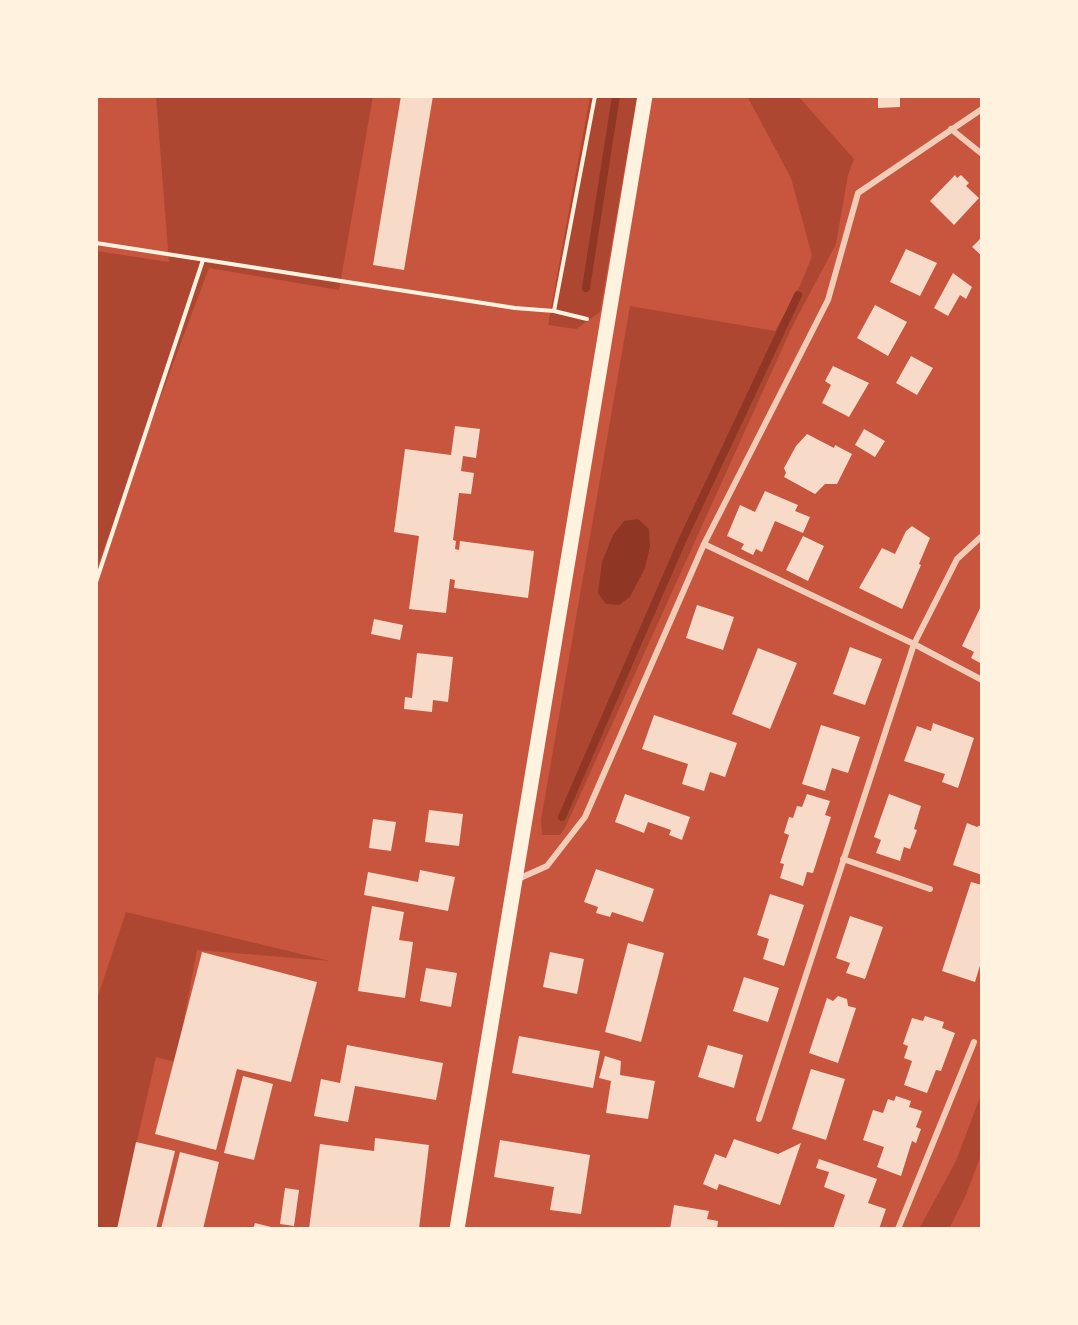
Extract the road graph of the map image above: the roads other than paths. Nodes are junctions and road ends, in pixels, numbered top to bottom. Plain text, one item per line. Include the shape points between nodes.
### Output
1 (645, 96) edge
2 (982, 109) edge
3 (951, 129) junction
4 (982, 154) edge
5 (982, 536) edge
6 (704, 544) junction
7 (914, 644) junction
8 (982, 680) edge
9 (843, 859) junction
10 (514, 880) junction
11 (930, 889) dead end
12 (974, 1042) dead end
13 (759, 1119) dead end
14 (457, 1229) edge
15 (898, 1229) edge

1 - 10 main road
2 - 3 street
3 - 4 street
3 - 6 street via 858,193 828,300
5 - 7 street via 957,559
6 - 7 street
6 - 10 street via 585,817 547,866
7 - 8 street
7 - 9 street
9 - 11 street
9 - 13 street
10 - 14 main road
12 - 15 street

